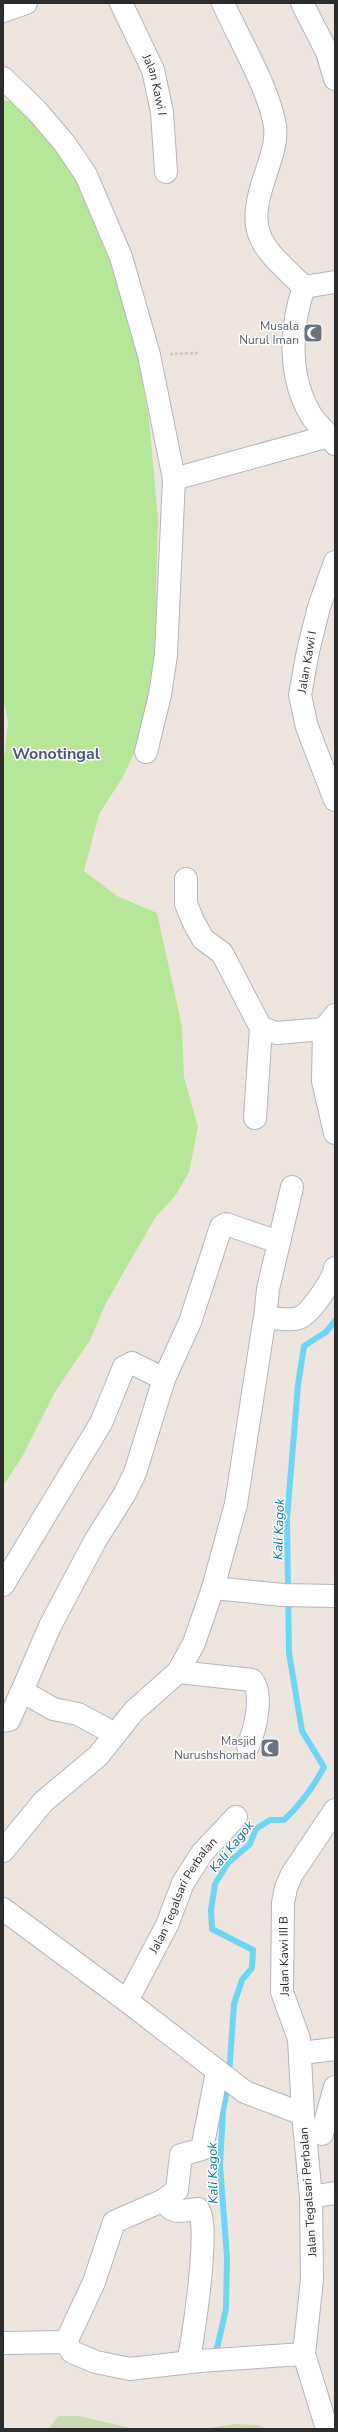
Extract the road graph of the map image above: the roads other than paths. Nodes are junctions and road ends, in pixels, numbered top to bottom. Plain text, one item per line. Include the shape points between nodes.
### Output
1 (26, 3) edge
2 (121, 3) edge
3 (223, 3) edge
4 (302, 3) edge
5 (3, 11) edge
6 (3, 78) edge
7 (335, 79) edge
8 (166, 172) dead end
9 (335, 282) edge
10 (304, 287) junction
11 (332, 440) edge
12 (174, 479) junction
13 (334, 567) edge
14 (146, 752) dead end
15 (335, 800) edge
16 (186, 879) dead end
17 (329, 1022) edge
18 (261, 1028) junction
19 (255, 1118) dead end
20 (335, 1133) edge
21 (292, 1187) dead end
22 (278, 1242) junction
23 (334, 1274) edge
24 (265, 1319) junction
25 (164, 1379) junction
26 (3, 1585) edge
27 (213, 1588) junction
28 (334, 1591) edge
29 (178, 1672) junction
30 (22, 1691) junction
31 (3, 1721) edge
32 (115, 1734) junction
33 (248, 1746) dead end
34 (335, 1810) edge
35 (236, 1817) dead end
36 (3, 1851) edge
37 (3, 1910) edge
38 (127, 2001) junction
39 (335, 2049) edge
40 (301, 2053) junction
41 (220, 2074) junction
42 (335, 2086) edge
43 (303, 2114) junction
44 (322, 2134) dead end
45 (335, 2193) edge
46 (311, 2197) junction
47 (164, 2200) junction
48 (66, 2342) junction
49 (3, 2343) edge
50 (304, 2354) junction
51 (193, 2361) junction
52 (327, 2429) edge

1 - 5 street
2 - 8 street, Jalan Kawi I via 153,70 162,112
3 - 10 street via 266,95 274,123 274,151 256,200 258,232 264,247
4 - 7 street via 328,52
6 - 12 street via 37,111 65,144 86,175 121,257 149,355
9 - 10 street
10 - 11 street via 296,311 293,341 297,378 312,416
11 - 12 street
12 - 14 street via 166,656 160,695
13 - 15 street, Jalan Kawi I via 317,614 300,695 307,727
16 - 18 street via 186,904 194,923 203,939 222,953
17 - 18 street via 277,1033
17 - 20 street via 323,1081
18 - 19 street
21 - 22 street
22 - 24 street via 268,1288
22 - 25 street via 226,1224 221,1226 190,1322
23 - 24 street via 300,1318
24 - 27 street via 236,1504
25 - 26 street via 132,1363 124,1367 101,1423
25 - 30 street via 136,1473 95,1541 50,1626
27 - 28 street via 289,1595
27 - 29 street via 194,1643
29 - 32 street via 134,1711
29 - 33 street via 252,1680 256,1688 258,1709
30 - 31 street via 13,1714 9,1720
30 - 32 street via 53,1709 78,1714
32 - 36 street via 89,1766 43,1802
34 - 40 street, Jalan Kawi III B via 292,1874 283,1903 282,1992 299,2039
35 - 38 street, Jalan Tegalsari Perbalan via 202,1853 183,1883 167,1925
37 - 38 street, Jalan Tegalsari Perbalan
38 - 41 street, Jalan Tegalsari Perbalan
39 - 40 street
40 - 43 street, Jalan Kawi III B
41 - 43 street, Jalan Tegalsari Perbalan via 245,2092
41 - 47 street via 202,2149 181,2155 177,2190
42 - 44 street
43 - 46 street, Jalan Tegalsari Perbalan
45 - 46 street
46 - 50 street, Jalan Tegalsari Perbalan via 312,2279
47 - 48 street via 114,2222 94,2282
47 - 51 street via 173,2211 198,2209 201,2217 202,2238
48 - 49 street
48 - 51 street via 72,2352 130,2369
50 - 51 street
50 - 52 street, Jalan Tegalsari Perbalan

